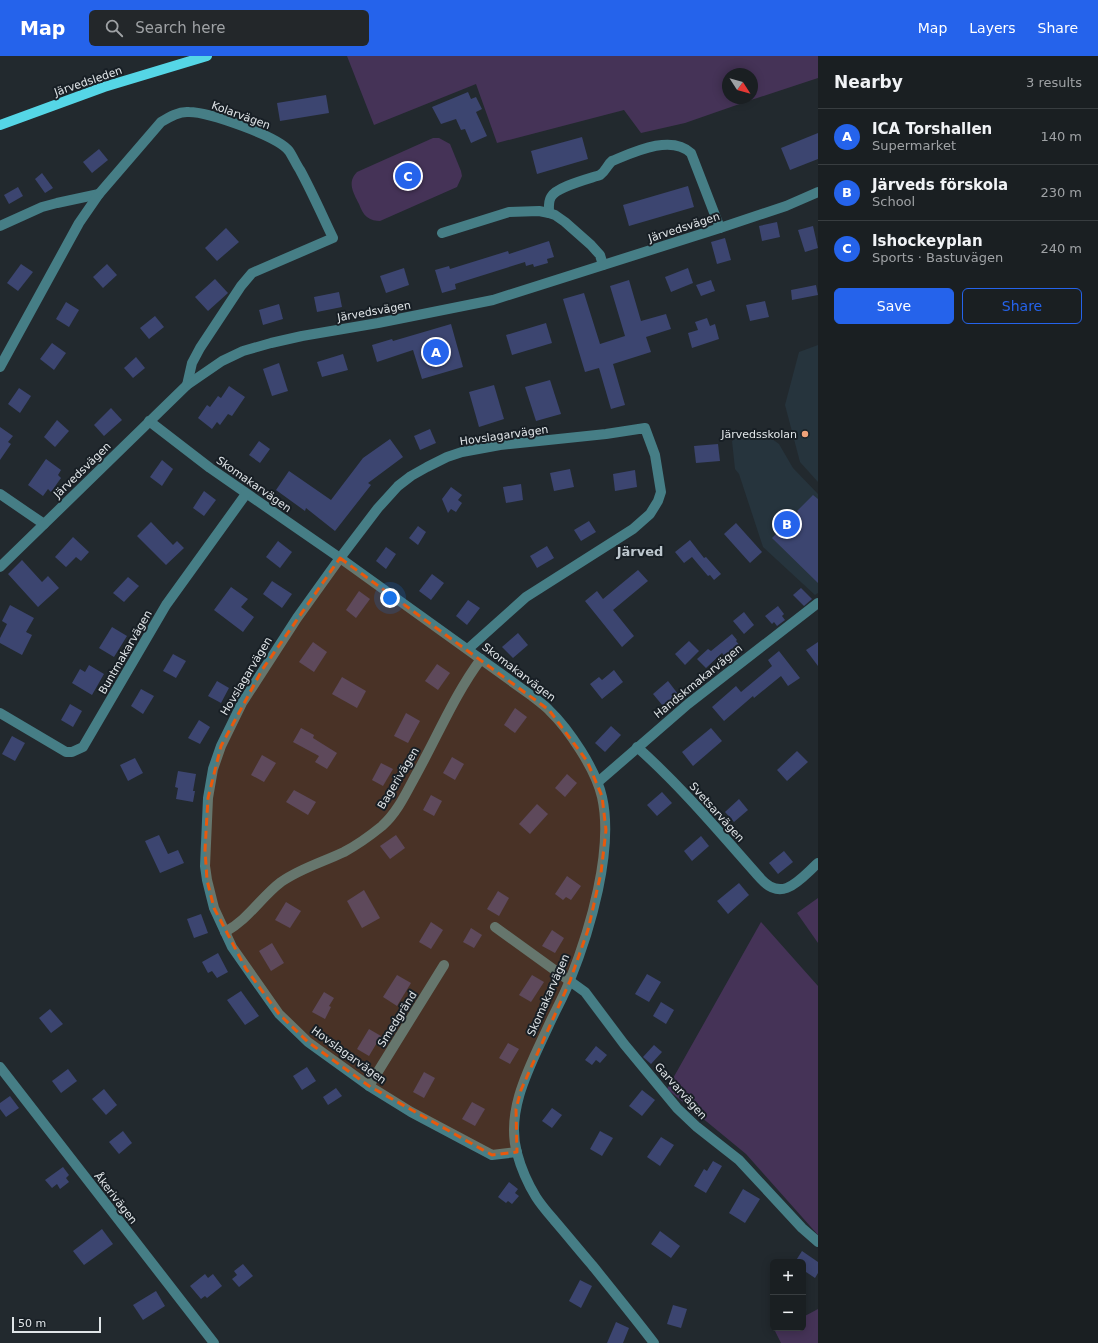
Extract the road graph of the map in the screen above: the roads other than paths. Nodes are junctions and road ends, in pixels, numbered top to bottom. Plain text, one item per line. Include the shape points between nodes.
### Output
1 (207, 56) edge
2 (0, 126) edge
3 (818, 192) edge
4 (99, 194) junction
5 (548, 213) junction
6 (0, 226) edge
7 (720, 228) junction
8 (442, 234) dead end
9 (603, 265) junction
10 (0, 367) edge
11 (187, 385) junction
12 (149, 421) junction
13 (0, 494) edge
14 (246, 494) junction
15 (44, 524) junction
16 (340, 558) junction
17 (0, 567) edge
18 (818, 603) edge
19 (468, 649) junction
20 (481, 659) junction
21 (0, 713) edge
22 (637, 747) junction
23 (598, 782) junction
24 (818, 863) edge
25 (495, 927) dead end
26 (225, 932) junction
27 (444, 966) dead end
28 (570, 980) junction
29 (0, 1067) edge
30 (369, 1086) junction
31 (517, 1152) junction
32 (818, 1242) edge
33 (214, 1343) edge
34 (654, 1343) edge

1 - 2 main road, Järvedsleden via 104,87
3 - 7 street, Järvedsvägen via 786,206
4 - 6 street via 57,202
4 - 10 street, Kolarvägen via 79,223
4 - 11 street, Kolarvägen via 161,122 181,112 199,113 275,140 289,150 333,238 252,273 200,348 192,363
5 - 7 street via 551,196 557,190 600,175 609,163 618,158 647,148 672,144 686,148 691,153
5 - 8 street via 509,212
5 - 9 street via 565,222 591,244 600,255
7 - 9 street, Järvedsvägen
9 - 11 street, Järvedsvägen via 493,300 378,324 302,336 243,351 222,361
11 - 12 street, Järvedsvägen
12 - 14 street, Skomakarvägen
12 - 15 street, Järvedsvägen
13 - 15 street
14 - 16 street, Skomakarvägen
14 - 21 street, Buntmakarvägen via 166,605 83,747 66,752
15 - 17 street, Järvedsvägen
16 - 19 street, Skomakarvägen
16 - 19 street, Hovslagarvägen via 398,486 447,457 500,445 645,428 655,455 660,492 650,514 633,529 526,597
16 - 26 street, Hovslagarvägen via 288,631 242,703 221,746 208,798 205,866 214,908
18 - 22 street, Handskmakarvägen
19 - 20 street, Skomakarvägen
20 - 23 street, Skomakarvägen via 549,710 562,724
20 - 26 street, Bagerivägen via 455,700 408,791 385,822 344,852 281,882 239,923
22 - 23 street, Handskmakarvägen
22 - 24 street, Svetsarvägen via 655,762 772,889 780,890 792,886
23 - 28 street, Skomakarvägen via 606,830 601,873 588,930
25 - 28 street, Garvarvägen
26 - 30 street, Hovslagarvägen via 246,969 279,1014 308,1042
27 - 30 street, Smedgränd
28 - 31 street, Skomakarvägen via 521,1090 516,1109
28 - 32 street, Garvarvägen via 585,992 676,1108 739,1160
29 - 33 street, Åkerivägen
30 - 31 street, Hovslagarvägen via 492,1155
31 - 34 street, Skomakarvägen via 536,1198

